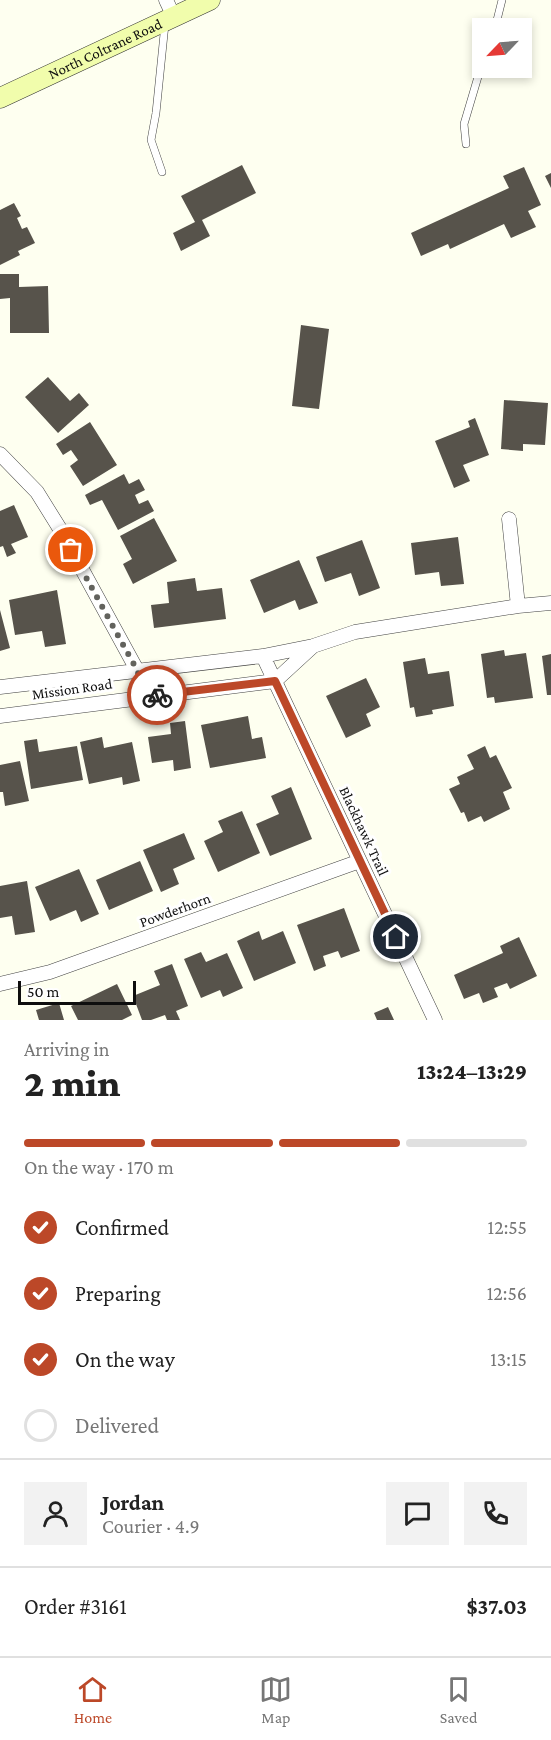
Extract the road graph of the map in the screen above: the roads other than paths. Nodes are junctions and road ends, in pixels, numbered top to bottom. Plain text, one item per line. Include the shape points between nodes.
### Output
1 (502, 0) edge
2 (198, 2) edge
3 (168, 13) edge
4 (498, 18) edge
5 (478, 78) edge
6 (3, 94) edge
7 (466, 144) dead end
8 (162, 172) dead end
9 (0, 454) edge
10 (509, 519) dead end
11 (551, 603) edge
12 (518, 606) junction
13 (313, 646) junction
14 (263, 656) junction
15 (137, 670) junction
16 (275, 681) junction
17 (0, 687) edge
18 (146, 696) junction
19 (0, 716) edge
20 (360, 861) junction
21 (0, 984) edge
22 (435, 1020) edge

1 - 4 lane
2 - 3 street, North Coltrane Road
3 - 6 street, North Coltrane Road
3 - 8 lane via 151,140
5 - 7 lane via 464,124
9 - 15 street via 37,492
10 - 12 street
11 - 12 street, Mission Road
12 - 13 street, Mission Road via 355,632
13 - 14 street, Mission Road
13 - 16 street, Mission Road
14 - 15 street, Mission Road
14 - 16 street, Blackhawk Trail
15 - 17 street, Mission Road
15 - 18 street
16 - 18 street, Mission Road
16 - 20 street, Blackhawk Trail
18 - 19 street, Mission Road
20 - 21 street, Powderhorn via 50,972
20 - 22 street, Blackhawk Trail

